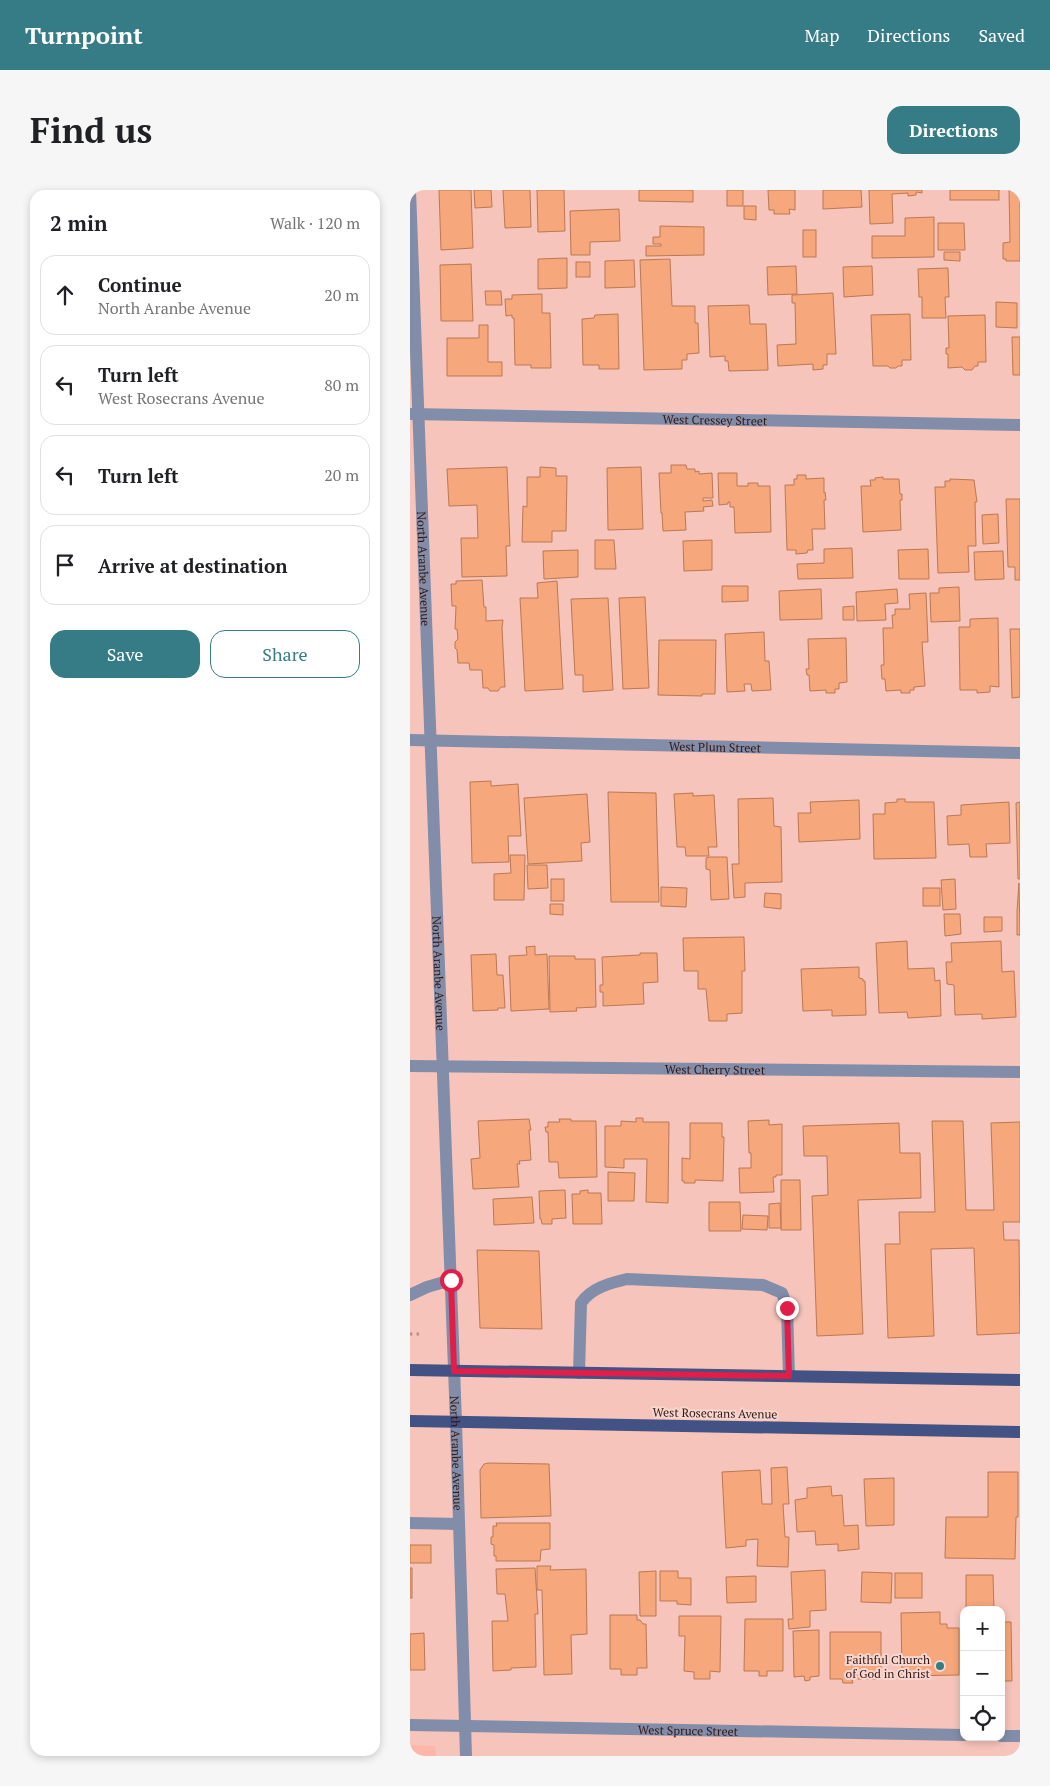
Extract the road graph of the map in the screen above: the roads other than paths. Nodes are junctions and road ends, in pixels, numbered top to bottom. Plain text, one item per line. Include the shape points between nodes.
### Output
1 (410, 190) edge
2 (414, 414) edge
3 (1020, 425) edge
4 (410, 740) edge
5 (430, 740) junction
6 (1020, 753) edge
7 (410, 1066) edge
8 (443, 1066) junction
9 (1020, 1072) edge
10 (451, 1280) junction
11 (410, 1295) edge
12 (410, 1370) edge
13 (454, 1371) junction
14 (579, 1373) junction
15 (789, 1376) junction
16 (1020, 1380) edge
17 (410, 1422) edge
18 (456, 1422) junction
19 (1020, 1432) edge
20 (410, 1523) edge
21 (459, 1524) junction
22 (410, 1725) edge
23 (465, 1726) junction
24 (960, 1735) edge
25 (1005, 1736) edge
26 (1020, 1736) edge
27 (466, 1756) edge

1 - 2 street, North Aranbe Avenue
2 - 3 street, West Cressey Street
2 - 5 street, North Aranbe Avenue
4 - 5 street, West Plum Street
5 - 6 street, West Plum Street
5 - 8 street, North Aranbe Avenue
7 - 8 street, West Cherry Street
8 - 9 street, West Cherry Street
8 - 10 street, North Aranbe Avenue
10 - 11 street
10 - 13 street, North Aranbe Avenue
12 - 13 main road
13 - 14 main road
13 - 18 street, North Aranbe Avenue
14 - 15 main road
14 - 15 street via 581,1303 586,1295 607,1284 627,1279 763,1285 782,1293 787,1308
15 - 16 main road
17 - 18 main road, West Rosecrans Avenue
18 - 19 main road, West Rosecrans Avenue
18 - 21 street, North Aranbe Avenue
20 - 21 street
21 - 23 street, North Aranbe Avenue
22 - 23 street, West Spruce Street
23 - 24 street, West Spruce Street
23 - 27 street, North Aranbe Avenue
25 - 26 street

